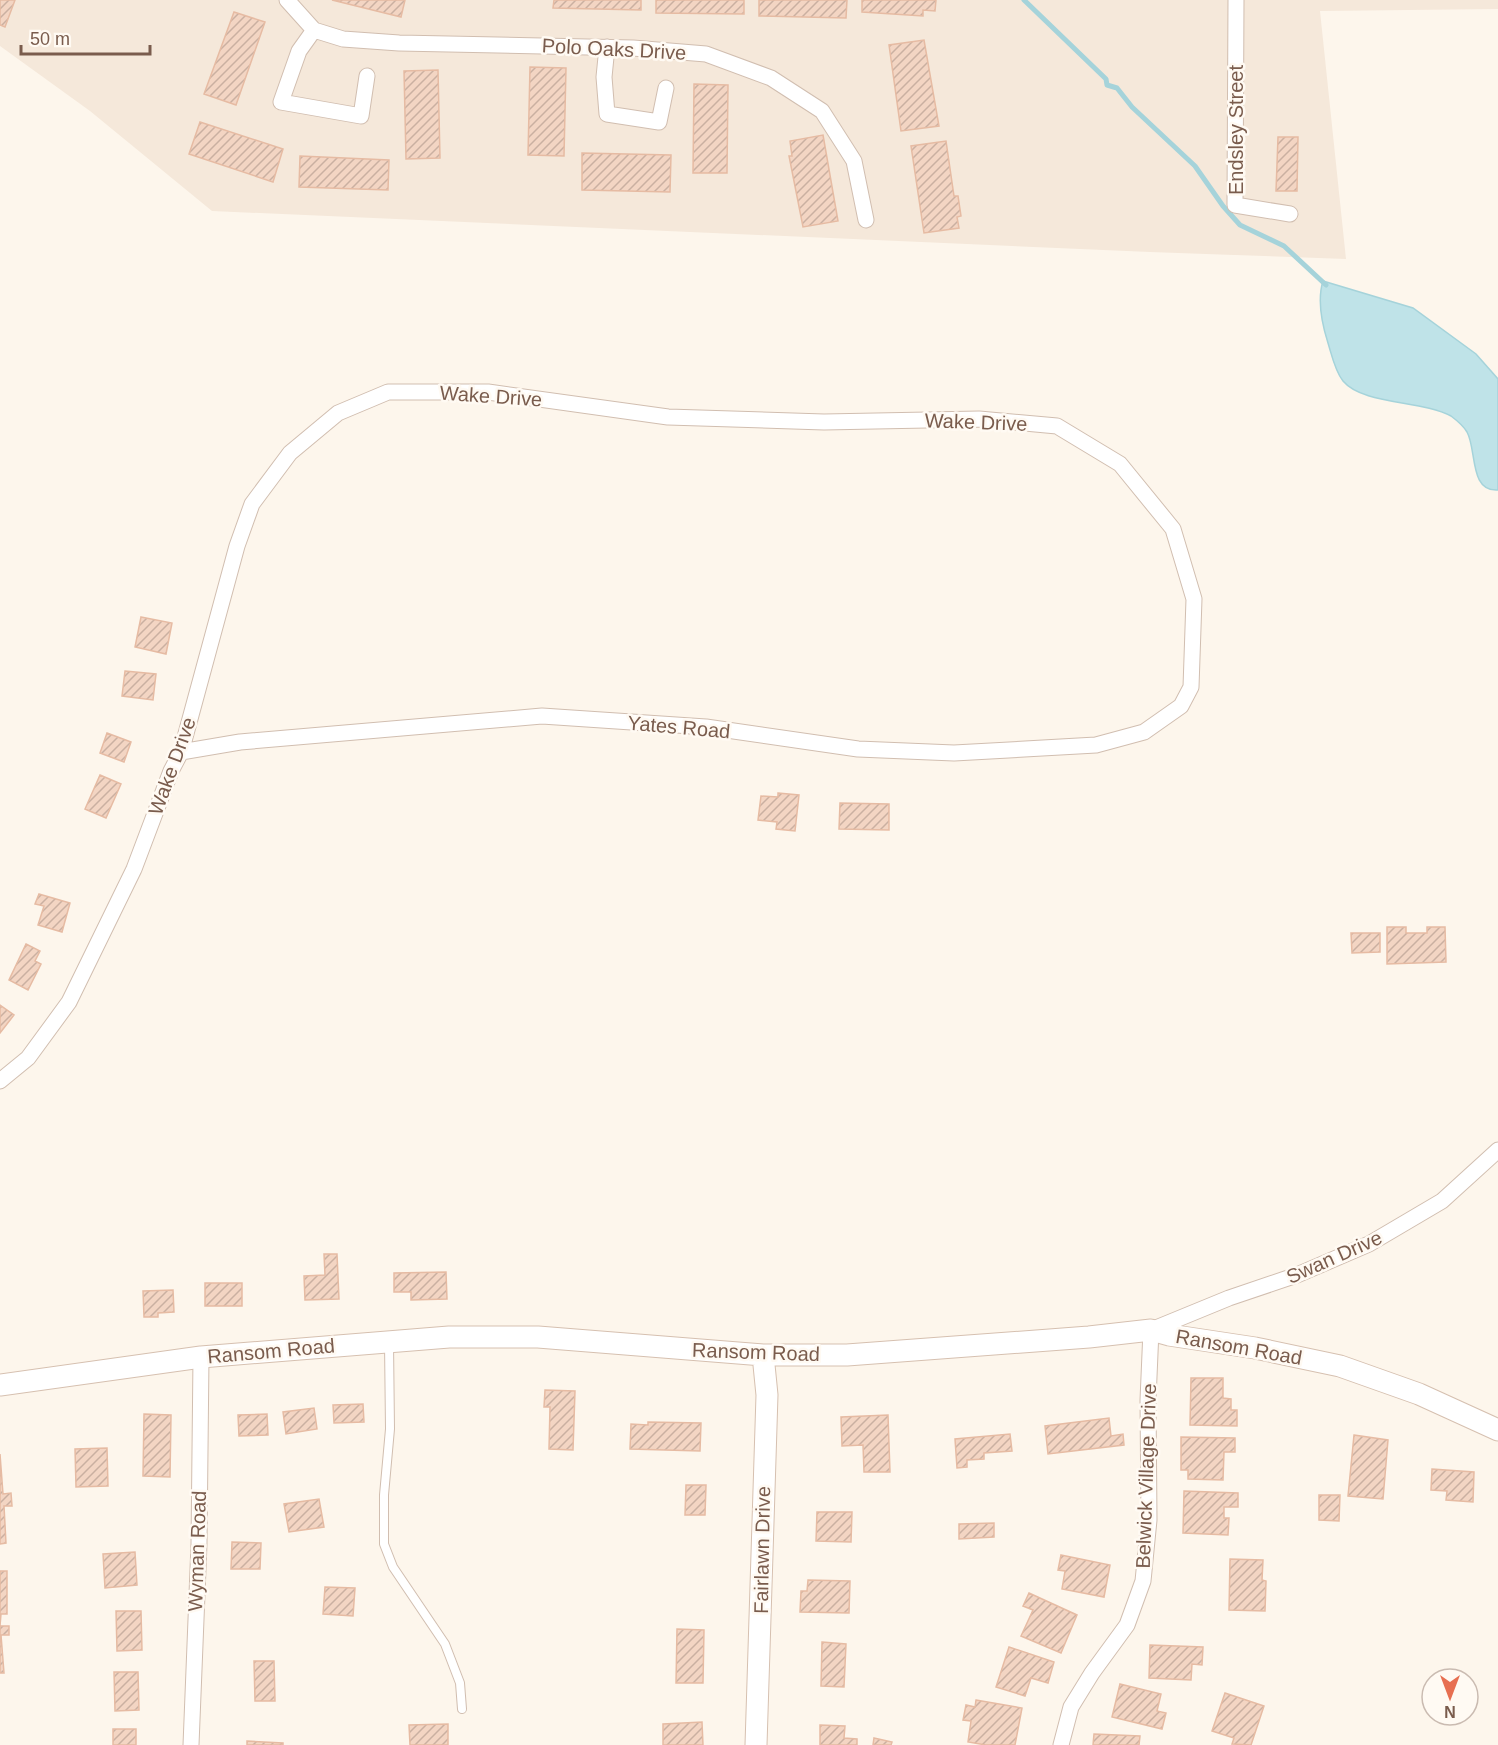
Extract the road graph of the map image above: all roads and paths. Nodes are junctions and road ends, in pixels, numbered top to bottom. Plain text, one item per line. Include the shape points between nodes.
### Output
1 (287, 0) edge
2 (1236, 0) edge
3 (314, 30) junction
4 (607, 47) junction
5 (367, 76) dead end
6 (666, 88) dead end
7 (1290, 214) dead end
8 (866, 220) dead end
9 (1169, 714) joint
10 (181, 752) junction
11 (0, 1081) edge
12 (1498, 1150) edge
13 (1151, 1330) junction
14 (388, 1341) junction
15 (764, 1355) junction
16 (201, 1357) junction
17 (0, 1385) edge
18 (1498, 1430) edge
19 (462, 1709) dead end
20 (191, 1745) edge
21 (756, 1745) edge
22 (1061, 1745) edge

1 - 3 street
2 - 7 street, Endsley Street via 1235,205
3 - 4 street, Polo Oaks Drive via 343,39 399,43
3 - 5 street via 299,51 281,102 361,116
4 - 6 street via 607,114 659,122
4 - 8 street, Polo Oaks Drive via 706,54 771,78 822,111 854,160
9 - 10 street, Yates Road via 1144,732 1096,745 954,753 858,749 706,727 542,716 240,742
9 - 10 street, Wake Drive via 1181,706 1191,687 1194,599 1173,529 1120,464 1057,426 979,419 824,422 668,417 488,392 388,392 338,413 290,453 252,504
10 - 11 street, Wake Drive via 134,869 69,1002 28,1058
12 - 13 street, Swan Drive via 1442,1202 1369,1244
13 - 15 street, Ransom Road via 882,1352
13 - 18 street, Ransom Road via 1340,1366 1419,1394
13 - 22 street, Belwick Village Drive via 1149,1520 1143,1581 1127,1625 1071,1707
14 - 15 street, Ransom Road via 538,1337
14 - 16 street, Ransom Road
14 - 19 lane via 390,1429 384,1544 393,1567 444,1644 460,1683
15 - 21 street, Fairlawn Drive
16 - 17 street, Ransom Road
16 - 20 street, Wyman Road

